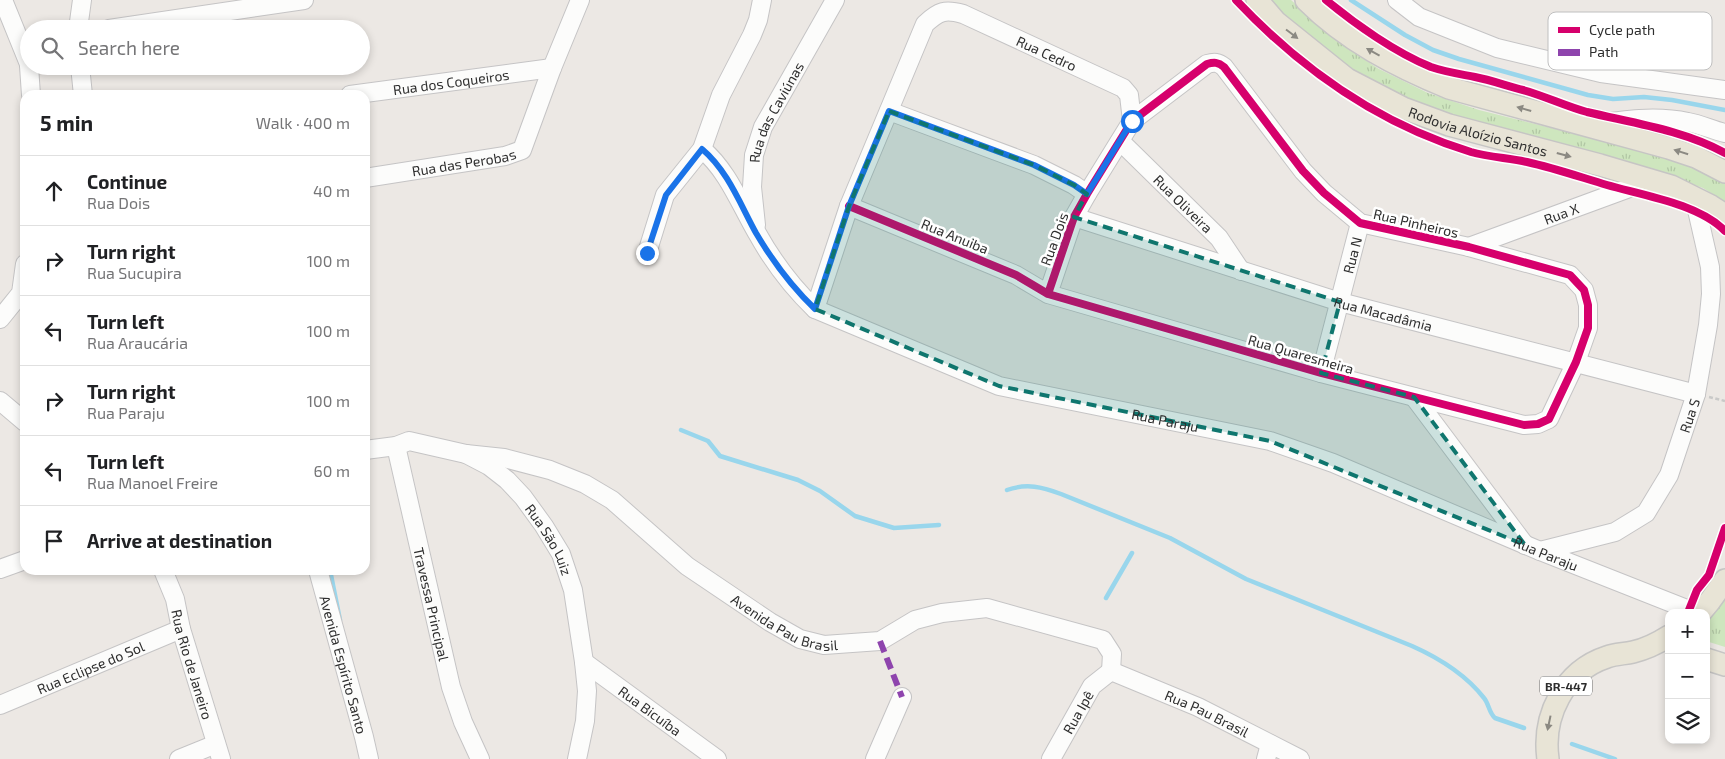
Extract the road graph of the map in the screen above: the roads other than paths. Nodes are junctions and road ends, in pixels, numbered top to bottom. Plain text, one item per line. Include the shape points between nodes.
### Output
1 (3, 0) edge
2 (82, 0) edge
3 (190, 0) edge
4 (302, 0) edge
5 (580, 0) edge
6 (762, 0) edge
7 (835, 0) edge
8 (1257, 0) edge
9 (1306, 0) edge
10 (1397, 0) edge
11 (182, 18) junction
12 (79, 20) edge
13 (169, 20) edge
14 (20, 42) edge
15 (1548, 60) edge
16 (1207, 64) joint
17 (552, 68) junction
18 (1589, 70) edge
19 (30, 75) edge
20 (81, 75) edge
21 (31, 90) edge
22 (82, 90) edge
23 (1725, 90) edge
24 (370, 92) edge
25 (889, 111) junction
26 (1132, 121) junction
27 (1588, 126) junction
28 (1725, 133) edge
29 (1120, 141) junction
30 (702, 149) junction
31 (1725, 172) edge
32 (370, 177) edge
33 (1651, 180) junction
34 (1087, 194) junction
35 (1694, 198) junction
36 (849, 206) junction
37 (1725, 215) edge
38 (1074, 217) junction
39 (1360, 223) junction
40 (758, 235) junction
41 (1469, 248) junction
42 (647, 253) dead end
43 (1241, 271) junction
44 (20, 294) edge
45 (1048, 294) junction
46 (1340, 302) junction
47 (815, 309) junction
48 (0, 319) edge
49 (1576, 362) junction
50 (1320, 373) junction
51 (1696, 394) junction
52 (1414, 397) junction
53 (0, 401) edge
54 (20, 418) edge
55 (396, 446) junction
56 (370, 449) edge
57 (466, 454) junction
58 (1532, 548) junction
59 (20, 562) edge
60 (0, 569) edge
61 (165, 575) edge
62 (319, 575) edge
63 (1725, 580) edge
64 (1688, 609) edge
65 (1702, 609) edge
66 (181, 629) junction
67 (1665, 638) edge
68 (1632, 652) junction
69 (1665, 652) edge
70 (1710, 660) edge
71 (584, 662) junction
72 (1725, 665) edge
73 (1111, 671) junction
74 (902, 697) dead end
75 (0, 705) edge
76 (218, 751) edge
77 (1268, 752) edge
78 (699, 753) edge
79 (179, 759) edge
80 (369, 759) edge
81 (480, 759) edge
82 (577, 759) edge
83 (717, 759) edge
84 (874, 759) edge
85 (1051, 759) edge
86 (1300, 759) edge
87 (1548, 759) edge

1 - 14 street
2 - 12 street
3 - 11 street
4 - 11 street
5 - 17 street, Rua das Perobas
6 - 30 street via 752,35 721,95
7 - 40 street, Rua das Caviúnas via 763,127 754,155 752,187
8 -> 33 main road, Rodovia Aloízio Santos via 1276,22 1347,79 1403,108 1449,125
27 -> 9 main road via 1449,88 1420,76 1348,37
10 - 15 street via 1419,17 1497,48
11 - 13 street
16 - 26 street, Rua Dois
16 - 39 street, Rua Pinheiros via 1213,62 1224,67 1304,171 1324,193
17 - 24 street, Rua dos Coqueiros
17 - 32 street, Rua das Perobas via 522,150 505,156
18 - 23 street
19 - 21 street
20 - 22 street
25 - 26 street, Rua Cedro via 925,24 936,14 949,10 1123,88 1129,95
25 - 34 street via 1034,165
25 - 36 street
26 - 29 street, Rua Dois
27 - 28 street via 1661,118
31 -> 27 main road via 1696,157
29 - 34 street, Rua Dois
29 - 43 street, Rua Oliveira via 1219,238
30 - 40 street, Rua Paraju via 715,160
30 - 42 street via 666,195
33 - 35 main road, Rodovia Aloízio Santos
33 - 41 street, Rua X
34 - 38 street, Rua Dois
35 - 37 main road, Rodovia Aloízio Santos
35 - 51 street, Rua S via 1710,267 1711,294
36 - 45 street, Rua Anuiba via 1016,275
36 - 47 street
38 - 43 street, Rua Macadâmia
38 - 45 street, Rua Dois
39 - 41 street, Rua Pinheiros
39 - 46 street, Rua N
40 - 47 street, Rua Paraju via 796,292
41 - 49 street, Rua Pinheiros via 1570,275 1584,290 1588,304 1588,328
43 - 46 street, Rua Macadâmia
44 - 48 street
45 - 50 street, Rua Quaresmeira
46 - 49 street, Rua Macadâmia
46 - 50 street, Rua N
47 - 58 street, Rua Paraju via 999,386 1270,440 1333,463
49 - 51 street, Rua Macadâmia
49 - 52 street, Rua Quaresmeira via 1549,419 1538,424 1524,425
50 - 52 street, Rua Quaresmeira
51 - 58 street, Rua S via 1669,475 1646,512 1615,532
52 - 58 street
53 - 54 street
55 - 56 street, Rua São Luiz
55 - 57 street, Rua São Luiz via 408,441
55 - 81 street, Travessa Principal via 451,687
57 - 71 street, Rua São Luiz via 489,466 518,491 561,554 573,590
57 - 73 street, Avenida Pau Brasil via 504,458 550,470 585,484 612,500 687,566 800,639 824,645 880,641 915,620 942,612 987,608 1102,640 1112,654
58 - 64 street, Rua Paraju
59 - 60 street
61 - 66 street, Rua Rio de Janeiro via 175,598
62 - 80 street, Avenida Espírito Santo
63 - 65 main road
66 - 75 street, Rua Eclipse do Sol
66 - 76 street, Rua Rio de Janeiro
67 - 68 main road
68 - 69 main road, BR-447
68 -> 87 main road, BR-447 via 1594,662 1566,686 1549,720 1546,734
70 - 72 main road
71 - 78 street, Rua Bicuíba
71 - 82 street, Rua São Luiz via 587,691 585,721
73 - 77 street, Rua Pau Brasil via 1229,722
73 - 85 street, Rua Ipê via 1092,686
74 - 84 street
76 - 79 street
77 - 86 street, Rua Pau Brasil
78 - 83 street, Rua Bicuíba

